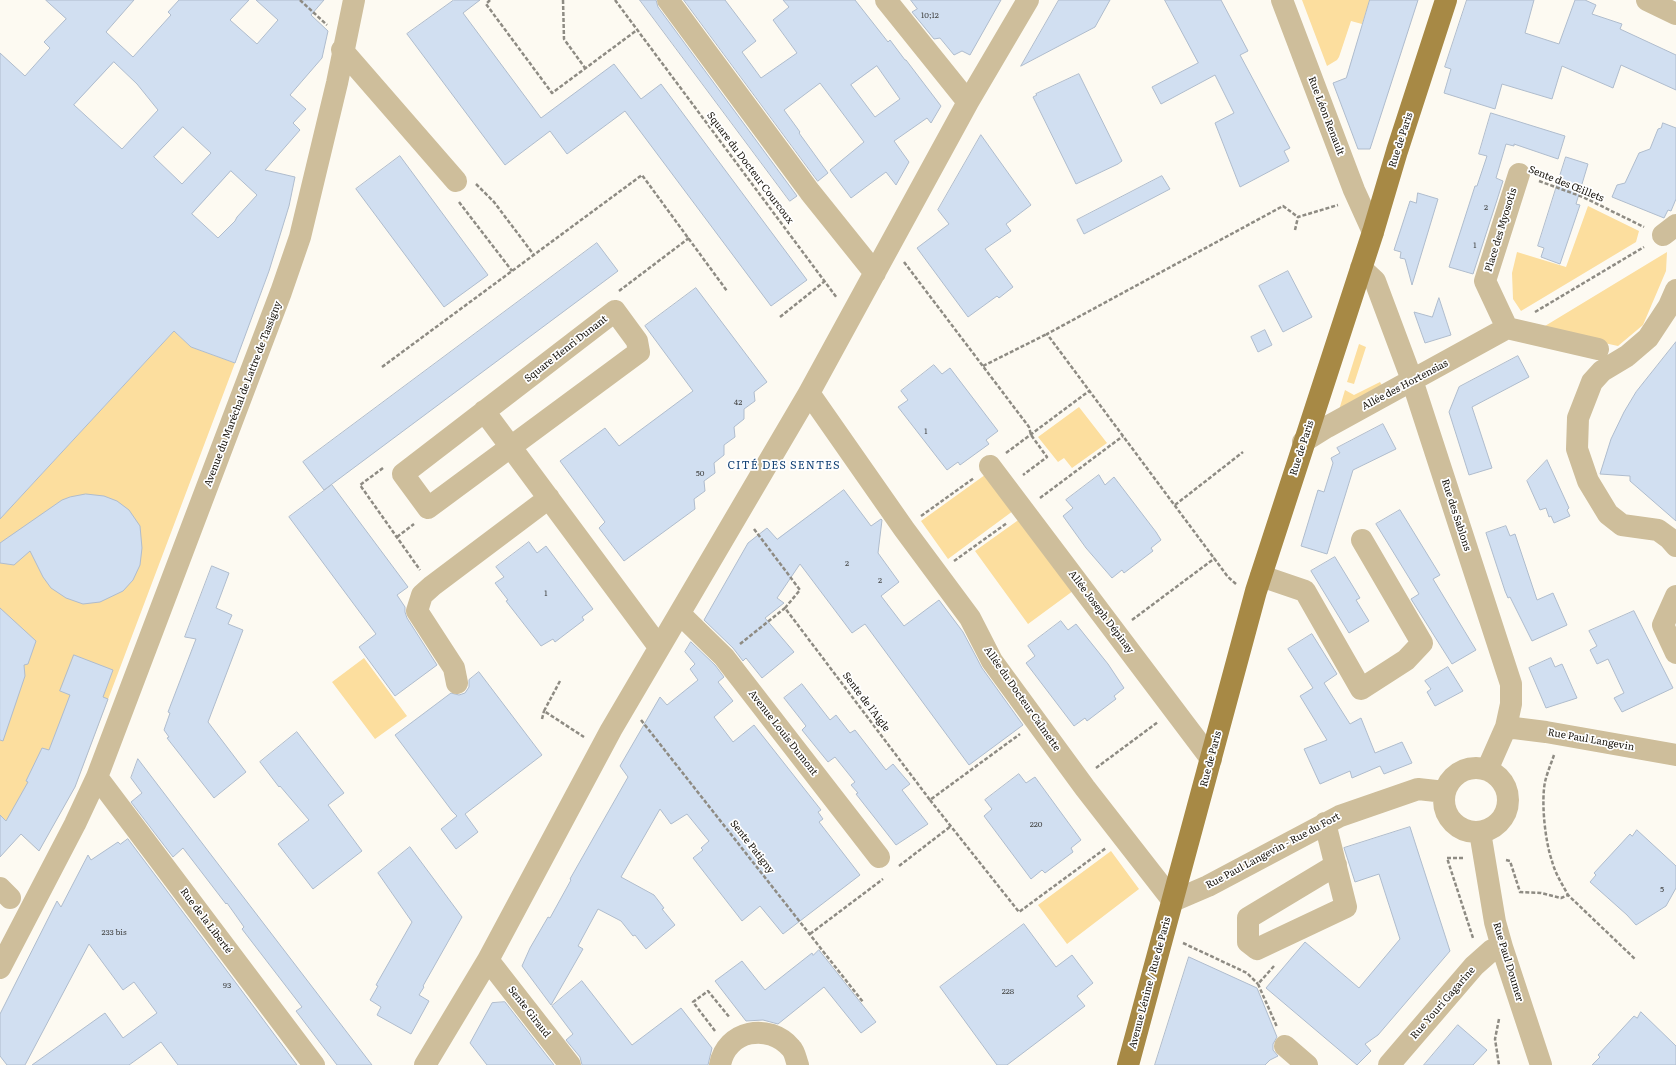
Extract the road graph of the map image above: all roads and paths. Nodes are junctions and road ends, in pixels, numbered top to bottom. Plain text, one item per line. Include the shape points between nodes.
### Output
1 (300, 0) edge
2 (354, 0) edge
3 (490, 0) edge
4 (563, 0) edge
5 (615, 0) edge
6 (668, 0) edge
7 (886, 0) edge
8 (1028, 0) edge
9 (1282, 0) edge
10 (1446, 0) edge
11 (1647, 0) edge
12 (1676, 14) edge
13 (637, 30) junction
14 (345, 40) junction
15 (585, 68) junction
16 (968, 102) junction
17 (1519, 174) joint
18 (456, 181) junction
19 (1354, 190) junction
20 (1298, 217) junction
21 (1295, 230) dead end
22 (1663, 230) edge
23 (1373, 232) junction
24 (890, 245) junction
25 (1644, 247) dead end
26 (534, 255) junction
27 (1361, 268) junction
28 (512, 271) junction
29 (875, 273) junction
30 (825, 281) junction
31 (727, 290) dead end
32 (1676, 290) edge
33 (1535, 312) dead end
34 (850, 316) junction
35 (780, 317) dead end
36 (1507, 328) junction
37 (1047, 334) junction
38 (1598, 349) dead end
39 (983, 366) junction
40 (382, 367) dead end
41 (1412, 380) junction
42 (809, 393) junction
43 (484, 411) junction
44 (1303, 442) junction
45 (511, 446) junction
46 (1243, 452) dead end
47 (990, 466) dead end
48 (1007, 488) junction
49 (549, 498) junction
50 (1175, 505) junction
51 (740, 510) junction
52 (1362, 540) dead end
53 (1676, 546) edge
54 (1215, 558) junction
55 (1258, 584) junction
56 (1676, 596) edge
57 (785, 608) junction
58 (680, 614) junction
59 (1116, 632) junction
60 (659, 647) junction
61 (1676, 653) edge
62 (724, 657) junction
63 (560, 681) dead end
64 (457, 683) dead end
65 (627, 702) junction
66 (1174, 710) junction
67 (544, 711) junction
68 (542, 719) dead end
69 (1037, 722) junction
70 (1506, 727) junction
71 (1561, 734) junction
72 (602, 748) junction
73 (1676, 755) edge
74 (1212, 759) junction
75 (1486, 770) junction
76 (97, 777) junction
77 (1080, 780) junction
78 (1445, 792) junction
79 (930, 800) junction
80 (1325, 823) junction
81 (951, 826) junction
82 (1480, 832) junction
83 (1123, 836) junction
84 (1483, 859) junction
85 (1336, 865) junction
86 (887, 867) junction
87 (1528, 893) dead end
88 (1568, 895) junction
89 (1173, 901) junction
90 (810, 934) junction
91 (1178, 941) dead end
92 (1502, 948) junction
93 (1635, 959) dead end
94 (488, 960) junction
95 (1480, 960) junction
96 (1277, 963) dead end
97 (0, 968) edge
98 (1258, 984) junction
99 (863, 1002) dead end
100 (1499, 1019) dead end
101 (1285, 1046) joint
102 (730, 1049) edge
103 (314, 1065) edge
104 (425, 1065) edge
105 (570, 1065) edge
106 (798, 1065) edge
107 (1128, 1065) edge
108 (1307, 1065) edge
109 (1389, 1065) edge
110 (1499, 1065) edge
111 (1541, 1065) edge

1 - 14 path
2 - 14 street, Avenue du Maréchal de Lattre de Tassigny
3 - 15 path via 486,4 552,93
4 - 15 path via 564,39
5 - 13 path, Square du Docteur Courcoux
6 - 29 street via 810,192
7 - 16 street
8 - 16 street
9 - 19 street, Rue Léon Renault
10 - 23 main road, Rue de Paris
11 - 12 street
13 - 15 path
13 - 30 path, Square du Docteur Courcoux
14 - 18 street
14 - 76 street, Avenue du Maréchal de Lattre de Tassigny via 298,244
16 - 24 street
17 - 22 path, Sente des Œillets
17 - 36 street, Place des Myosotis via 1485,281
18 - 26 path via 466,174 494,202
18 - 28 path via 447,187
19 - 20 path via 1339,205
19 - 23 street, Rue Léon Renault
20 - 21 path
20 - 37 path via 1283,206
23 - 27 main road, Rue de Paris
24 - 29 street
24 - 39 path
25 - 33 path
26 - 28 path
26 - 31 path via 642,175
27 - 41 street, Rue des Sablons via 1375,281
27 - 44 main road, Rue de Paris
28 - 40 path
29 - 34 street
30 - 34 path, Square du Docteur Courcoux
30 - 35 path
32 - 53 street via 1669,306 1648,338 1627,356 1602,371 1592,382 1578,418 1577,449 1588,481 1608,514 1622,525 1658,530
34 - 42 street
36 - 38 street
36 - 41 street, Allée des Hortensias
37 - 39 path
37 - 50 path
39 - 48 path via 1029,427 1031,435 1047,457
41 - 44 street, Allée des Hortensias
41 - 70 street, Rue des Sablons via 1511,684
42 - 51 street
42 - 69 street, Allée du Docteur Calmette via 970,618 989,655
43 - 45 street
43 - 45 street, Square Henri Dunant via 402,474 428,508
43 - 45 street, Square Henri Dunant via 615,311 633,334 639,352
44 - 55 main road, Rue de Paris
45 - 49 street
46 - 50 path
47 - 48 street, Allée Joseph Dépinay
48 - 59 street, Allée Joseph Dépinay
49 - 60 street
49 - 64 street via 422,595 417,611 454,668
50 - 54 path
51 - 57 path via 800,590
51 - 58 street
52 - 55 street via 1422,644 1406,660 1361,689 1305,591
54 - 55 path via 1234,583
54 - 59 path
55 - 74 main road, Rue de Paris
56 - 61 street via 1663,625
57 - 62 path
57 - 79 path, Sente de l'Aigle
58 - 60 street
58 - 62 street, Avenue Louis Dumont
59 - 66 street, Allée Joseph Dépinay
60 - 65 street
62 - 86 street, Avenue Louis Dumont
63 - 67 path
65 - 72 street
65 - 90 path, Sente Patigny
66 - 74 street, Allée Joseph Dépinay
66 - 77 path
67 - 68 path
67 - 72 path
69 - 77 street, Allée du Docteur Calmette
69 - 79 path
70 - 71 street, Rue Paul Langevin
70 - 75 street, Rue des Sablons
71 - 73 street, Rue Paul Langevin
71 - 88 path via 1545,783 1544,810 1552,861
72 - 94 street
74 - 89 main road, Rue de Paris
75 - 78 street via 1473,768 1461,772 1450,780
75 - 82 street via 1496,775 1503,783 1508,793 1508,804 1499,823
76 - 97 street, Avenue du Maréchal de Lattre de Tassigny
76 - 103 street, Rue de la Liberté
77 - 83 street, Allée du Docteur Calmette
78 - 80 street, Rue Paul Langevin - Rue du Fort via 1418,789
78 - 82 street via 1444,804 1454,824 1463,830
79 - 81 path, Sente de l'Aigle
80 - 85 street
80 - 89 street, Rue Paul Langevin - Rue du Fort via 1208,886
81 - 83 path, Sente de l'Aigle via 1019,912
81 - 86 path
82 - 84 street, Rue Paul Doumer
83 - 89 street, Allée du Docteur Calmette
84 - 92 street, Rue Paul Doumer
84 - 95 path via 1447,858
85 - 85 street via 1346,907 1257,949 1248,942 1248,918
86 - 90 path
87 - 88 path via 1561,898
88 - 93 path
89 - 107 main road, Avenue Lénine / Rue de Paris
90 - 99 path, Sente Patigny
91 - 98 path via 1247,973
92 - 95 street, Rue Youri Gagarine via 1492,950
92 - 111 street, Rue Paul Doumer
94 - 104 street
94 - 105 street, Sente Giraud
95 - 109 street, Rue Youri Gagarine
96 - 98 path
98 - 101 path
100 - 110 path via 1495,1039
101 - 108 street
102 - 102 path via 708,991 693,1002
102 - 106 street via 755,1031 776,1035 792,1048

